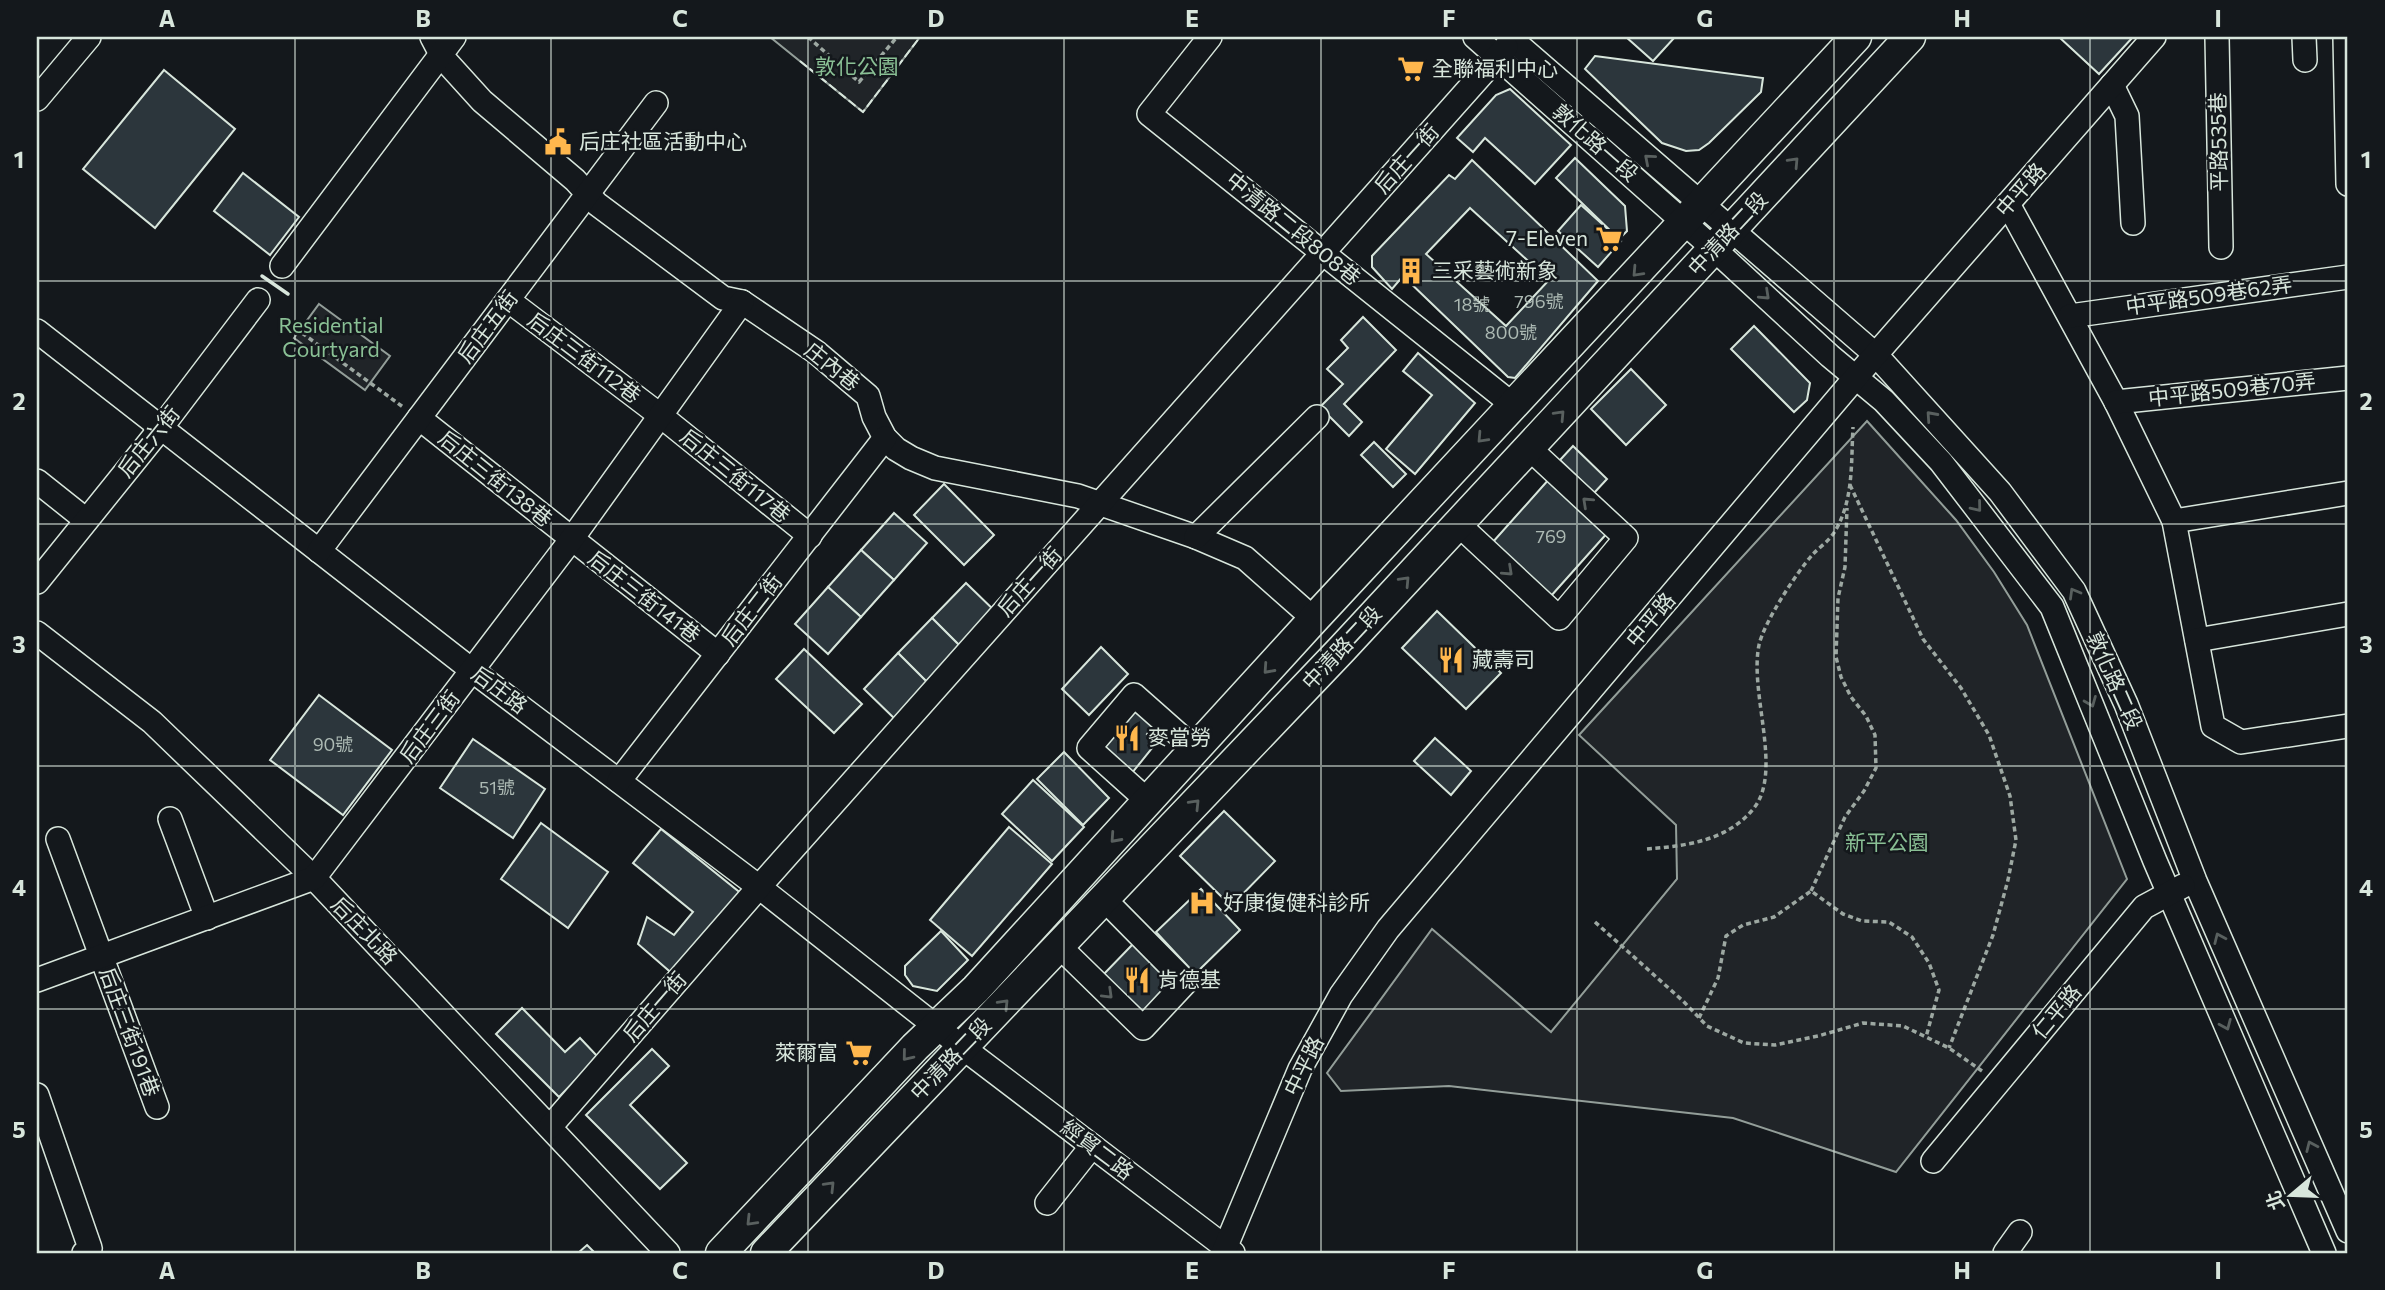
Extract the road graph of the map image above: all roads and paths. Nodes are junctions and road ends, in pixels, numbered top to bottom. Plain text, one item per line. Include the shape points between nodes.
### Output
1 (89, 37) edge
2 (808, 37) edge
3 (897, 37) edge
4 (1210, 37) edge
5 (1475, 37) edge
6 (1856, 37) edge
7 (1910, 37) edge
8 (2154, 37) edge
9 (2217, 37) edge
10 (2345, 37) edge
11 (442, 43) edge
12 (1506, 44) edge
13 (2112, 85) junction
14 (37, 99) edge
15 (656, 103) dead end
16 (2348, 184) edge
17 (587, 194) junction
18 (2008, 204) junction
19 (1692, 213) junction
20 (2133, 223) dead end
21 (1723, 240) junction
22 (2221, 247) dead end
23 (1323, 252) junction
24 (282, 267) dead end
25 (2348, 277) edge
26 (258, 300) dead end
27 (508, 300) junction
28 (742, 302) junction
29 (2070, 316) junction
30 (37, 331) edge
31 (302, 333) dead end
32 (1876, 355) junction
33 (1856, 377) junction
34 (2348, 378) edge
35 (2116, 402) junction
36 (1513, 405) junction
37 (661, 416) junction
38 (1317, 417) dead end
39 (419, 418) junction
40 (1853, 427) dead end
41 (161, 428) junction
42 (885, 438) junction
43 (1529, 448) junction
44 (37, 481) edge
45 (1850, 485) junction
46 (2348, 493) edge
47 (1100, 503) junction
48 (1847, 506) junction
49 (86, 520) junction
50 (2174, 521) junction
51 (1458, 524) junction
52 (810, 536) junction
53 (1196, 537) junction
54 (571, 540) junction
55 (319, 551) junction
56 (37, 582) edge
57 (2348, 614) edge
58 (1314, 619) junction
59 (37, 633) edge
60 (2197, 640) junction
61 (718, 654) junction
62 (473, 671) junction
63 (2348, 726) edge
64 (1195, 749) junction
65 (619, 781) junction
66 (1148, 801) junction
67 (170, 819) dead end
68 (58, 839) dead end
69 (1647, 849) dead end
70 (314, 878) junction
71 (2195, 881) junction
72 (759, 887) junction
73 (1811, 891) junction
74 (2170, 891) junction
75 (1104, 899) junction
76 (207, 918) junction
77 (1595, 922) dead end
78 (1059, 946) junction
79 (102, 956) junction
80 (37, 980) edge
81 (1699, 1018) junction
82 (936, 1026) junction
83 (1926, 1037) junction
84 (962, 1047) junction
85 (1950, 1048) junction
86 (1998, 1082) junction
87 (37, 1095) edge
88 (157, 1107) dead end
89 (550, 1128) junction
90 (1092, 1146) junction
91 (1933, 1161) dead end
92 (2341, 1194) edge
93 (1047, 1203) dead end
94 (2348, 1231) edge
95 (2020, 1232) dead end
96 (1227, 1252) edge
97 (84, 1253) edge
98 (668, 1253) edge
99 (722, 1253) edge
100 (766, 1253) edge
101 (2005, 1253) edge
102 (2324, 1253) edge

1 - 14 street
2 - 3 path via 859,82
4 - 23 street, 中清路二段808巷 via 1149,114
5 - 12 street, 敦化路一段
6 - 19 main road, 中清路二段
21 -> 7 main road, 中清路二段
8 - 13 street, 中平路
9 - 22 street, 平路535巷
10 - 16 street
11 - 17 street, 庄內巷 via 482,101
11 - 24 street
12 - 19 street, 敦化路一段
12 - 23 street, 后庄一街
13 - 18 street, 中平路
13 - 20 street via 2127,116
15 - 17 street, 后庄五街
17 - 27 street, 后庄五街
17 - 28 street, 庄內巷 via 723,298
18 - 29 street
18 - 32 street, 中平路
19 - 21 street, 敦化路一段
19 -> 36 main road, 中清路二段
21 - 32 street, 敦化路二段
21 -> 33 street, 敦化路二段 via 1830,356
43 -> 21 main road, 中清路二段
23 - 36 street, 中清路二段808巷
23 - 47 street, 后庄一街
25 - 29 street, 中平路509巷62弄
26 - 41 street, 后庄六街
27 - 37 street, 后庄三街112巷
27 - 39 street, 后庄五街
28 - 37 street, 后庄三街
28 - 42 street, 庄內巷 via 816,352 868,396
29 - 35 street
30 - 41 street, 后庄路
31 - 39 path
32 - 33 street, 中平路
71 -> 32 street, 敦化路二段 via 2126,704 2074,591 2000,492
33 -> 74 street, 敦化路二段 via 1941,462 2052,607
33 - 96 street, 中平路 via 1388,929 1341,995 1300,1069
34 - 35 street, 中平路509巷70弄
35 - 50 street
36 -> 58 main road, 中清路二段
37 - 52 street, 后庄三街117巷
37 - 54 street, 后庄三街
38 - 53 street
39 - 54 street, 后庄三街138巷
39 - 55 street, 后庄五街
40 - 45 path
41 - 49 street, 后庄六街
41 - 55 street, 后庄路
42 - 47 street via 896,449 935,468
42 - 52 street, 后庄二街
43 - 51 main road, 中清路二段
51 -> 43 street via 1559,618 1626,538
44 - 49 street
45 - 48 path
45 - 85 path via 1923,639 1961,688 1989,735 2010,796 2016,840 2008,880 1993,935
46 - 50 street
47 - 53 street
47 - 72 street, 后庄一街
48 - 69 path via 1835,533 1811,556 1773,613 1759,645 1757,679 1767,762 1765,784 1755,807 1715,837 1689,846
48 - 73 path via 1836,657 1841,677 1875,735 1876,768 1846,817
49 - 56 street, 后庄六街
50 - 60 street
75 -> 51 main road, 中清路二段
52 - 61 street, 后庄二街
53 - 58 street via 1245,558
54 - 61 street, 后庄三街141巷
54 - 62 street, 后庄三街
55 - 62 street, 后庄路
57 - 60 street
58 -> 64 main road, 中清路二段
59 - 70 street, 后庄北路 via 152,722
60 - 63 street via 2213,726 2241,743
61 - 65 street, 后庄二街
62 - 65 street, 后庄路
62 - 70 street, 后庄三街
64 - 66 main road, 中清路二段
64 - 66 street via 1134,695 1089,748
65 - 72 street, 后庄路
66 -> 82 main road, 中清路二段 via 976,989
67 - 76 street
68 - 79 street, 后庄三街191巷
70 - 76 street
70 - 89 street, 后庄北路
71 - 74 street, 仁平路
92 -> 71 street, 敦化路二段
72 - 82 street, 后庄路
72 - 89 street, 后庄一街
73 - 81 path via 1774,917 1744,925 1726,936 1718,978
73 - 83 path via 1843,914 1862,921 1889,922 1912,937 1939,990
74 - 86 street, 仁平路 via 2144,907
74 -> 102 street, 敦化路二段
75 - 78 main road, 中清路二段
78 -> 75 street via 1143,1028 1186,982
76 - 79 street
77 - 81 path
84 -> 78 main road, 中清路二段
79 - 80 street
79 - 88 street, 后庄三街191巷
81 - 83 path via 1744,1043 1775,1045 1863,1023 1903,1026
82 - 84 street, 后庄路
82 -> 99 main road, 中清路二段
83 - 85 path
84 - 90 street, 經貿二路
100 -> 84 main road, 中清路二段
85 - 86 path
86 - 91 street, 仁平路
87 - 97 street via 90,1248
89 - 98 street, 后庄北路
90 - 93 street
90 - 96 street, 經貿二路
92 - 94 street, 敦化路二段
95 - 101 street

